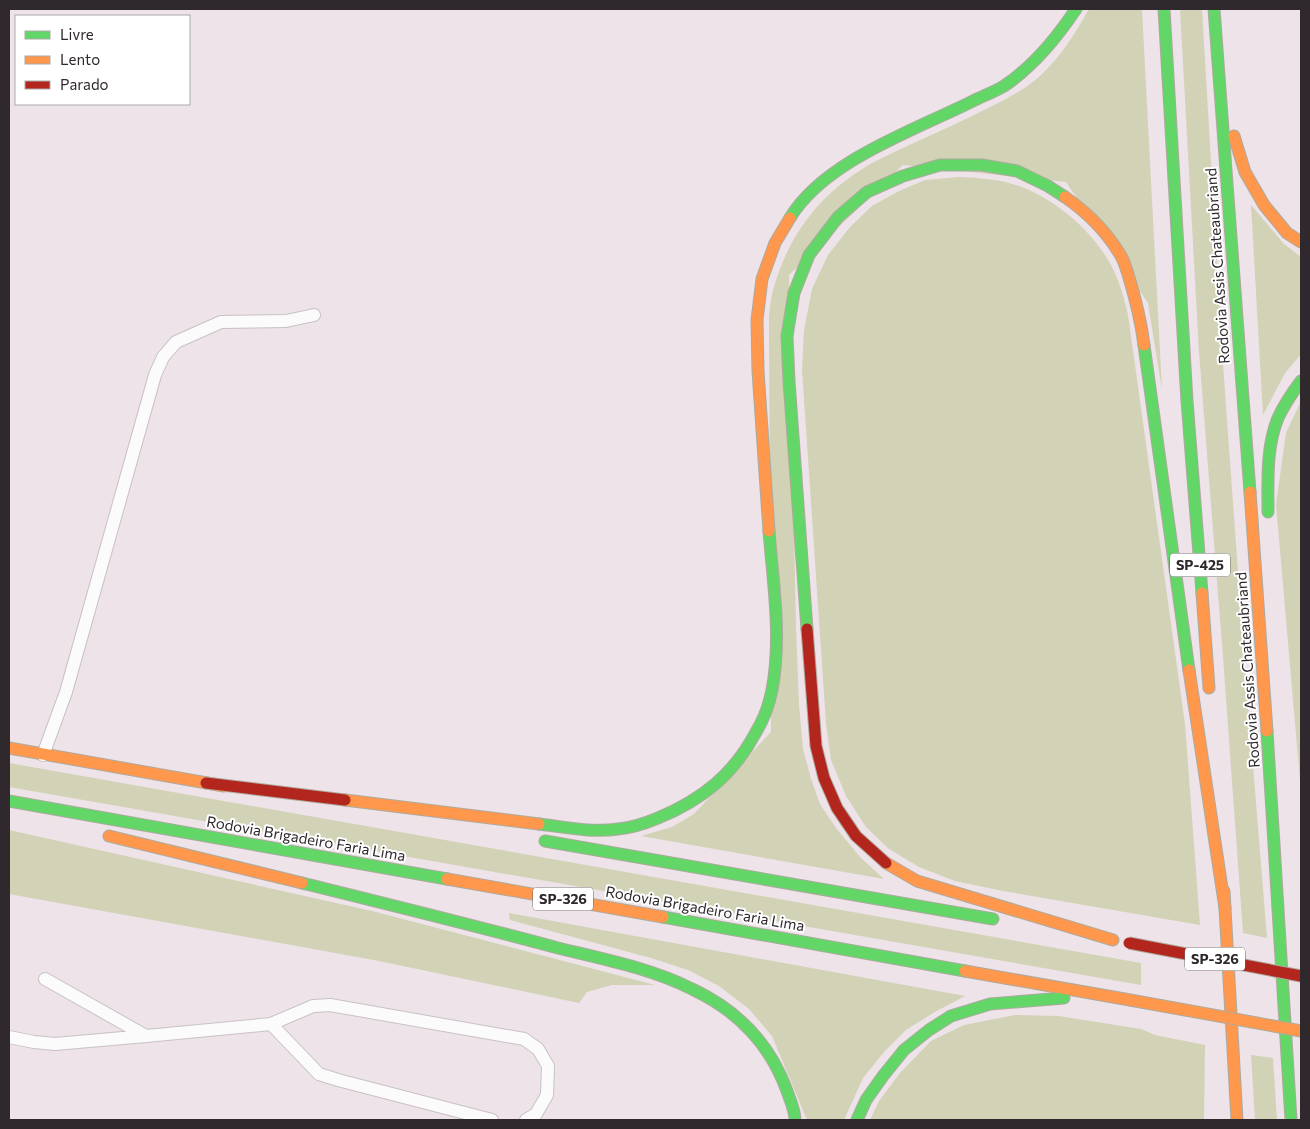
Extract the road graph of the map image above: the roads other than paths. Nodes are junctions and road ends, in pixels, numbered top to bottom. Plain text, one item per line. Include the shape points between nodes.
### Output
1 (1076, 9) edge
2 (1164, 9) edge
3 (1214, 9) edge
4 (1217, 47) junction
5 (1301, 242) edge
6 (314, 315) dead end
7 (1301, 381) edge
8 (1268, 524) dead end
9 (1269, 603) dead end
10 (1210, 699) dead end
11 (9, 748) edge
12 (43, 755) junction
13 (1214, 759) dead end
14 (1270, 771) junction
15 (206, 782) junction
16 (9, 801) edge
17 (9, 810) edge
18 (46, 819) dead end
19 (440, 823) dead end
20 (103, 834) dead end
21 (537, 840) dead end
22 (1225, 908) junction
23 (1113, 940) junction
24 (1301, 976) edge
25 (44, 979) dead end
26 (1117, 997) junction
27 (272, 1024) junction
28 (1301, 1031) edge
29 (146, 1036) junction
30 (9, 1037) edge
31 (1232, 1042) junction
32 (492, 1120) edge
33 (526, 1120) edge
34 (796, 1120) edge
35 (857, 1120) edge
36 (1228, 1120) edge
37 (1237, 1120) edge
38 (1291, 1120) edge

1 - 15 highway via 1033,63 1002,86 874,149 817,186 795,210 775,244 762,279 757,320 777,640 774,681 765,714 749,744 728,772 703,794 674,810 619,829 583,828
2 - 10 highway, SP-425 via 1187,401
3 - 4 highway, Rodovia Assis Chateaubriand
4 - 5 highway via 1233,134 1245,172 1264,205 1288,233
4 - 14 highway, Rodovia Assis Chateaubriand
6 - 12 lane via 286,321 221,322 176,342 164,357 155,375 66,692
7 - 8 highway via 1283,408 1273,434 1268,474
9 - 14 highway
11 - 12 highway
12 - 15 highway
13 - 22 highway
14 - 38 highway, Rodovia Assis Chateaubriand
15 - 19 highway
16 - 26 highway, Rodovia Brigadeiro Faria Lima / SP-326
17 - 18 highway
20 - 34 highway via 658,974 694,989 724,1007 748,1027 769,1053 784,1083
21 - 23 highway, SP-326
22 - 23 highway via 1141,323 1122,257 1098,224 1075,204 1017,171 982,165 940,166 903,176 867,192 838,217 809,255 794,293 787,336 816,746 824,778 837,808 856,836 884,861 917,881
22 - 31 highway
23 - 24 highway, SP-326, bridge
25 - 29 lane
26 - 28 highway, Rodovia Brigadeiro Faria Lima / SP-326, bridge
26 - 35 highway via 990,1004 951,1016 904,1050 872,1092
27 - 29 lane
27 - 32 lane via 319,1074
27 - 33 lane via 313,1006 330,1005 524,1039 538,1049 548,1066 547,1095 536,1114
29 - 30 lane via 55,1044
31 - 36 highway
31 - 37 highway

